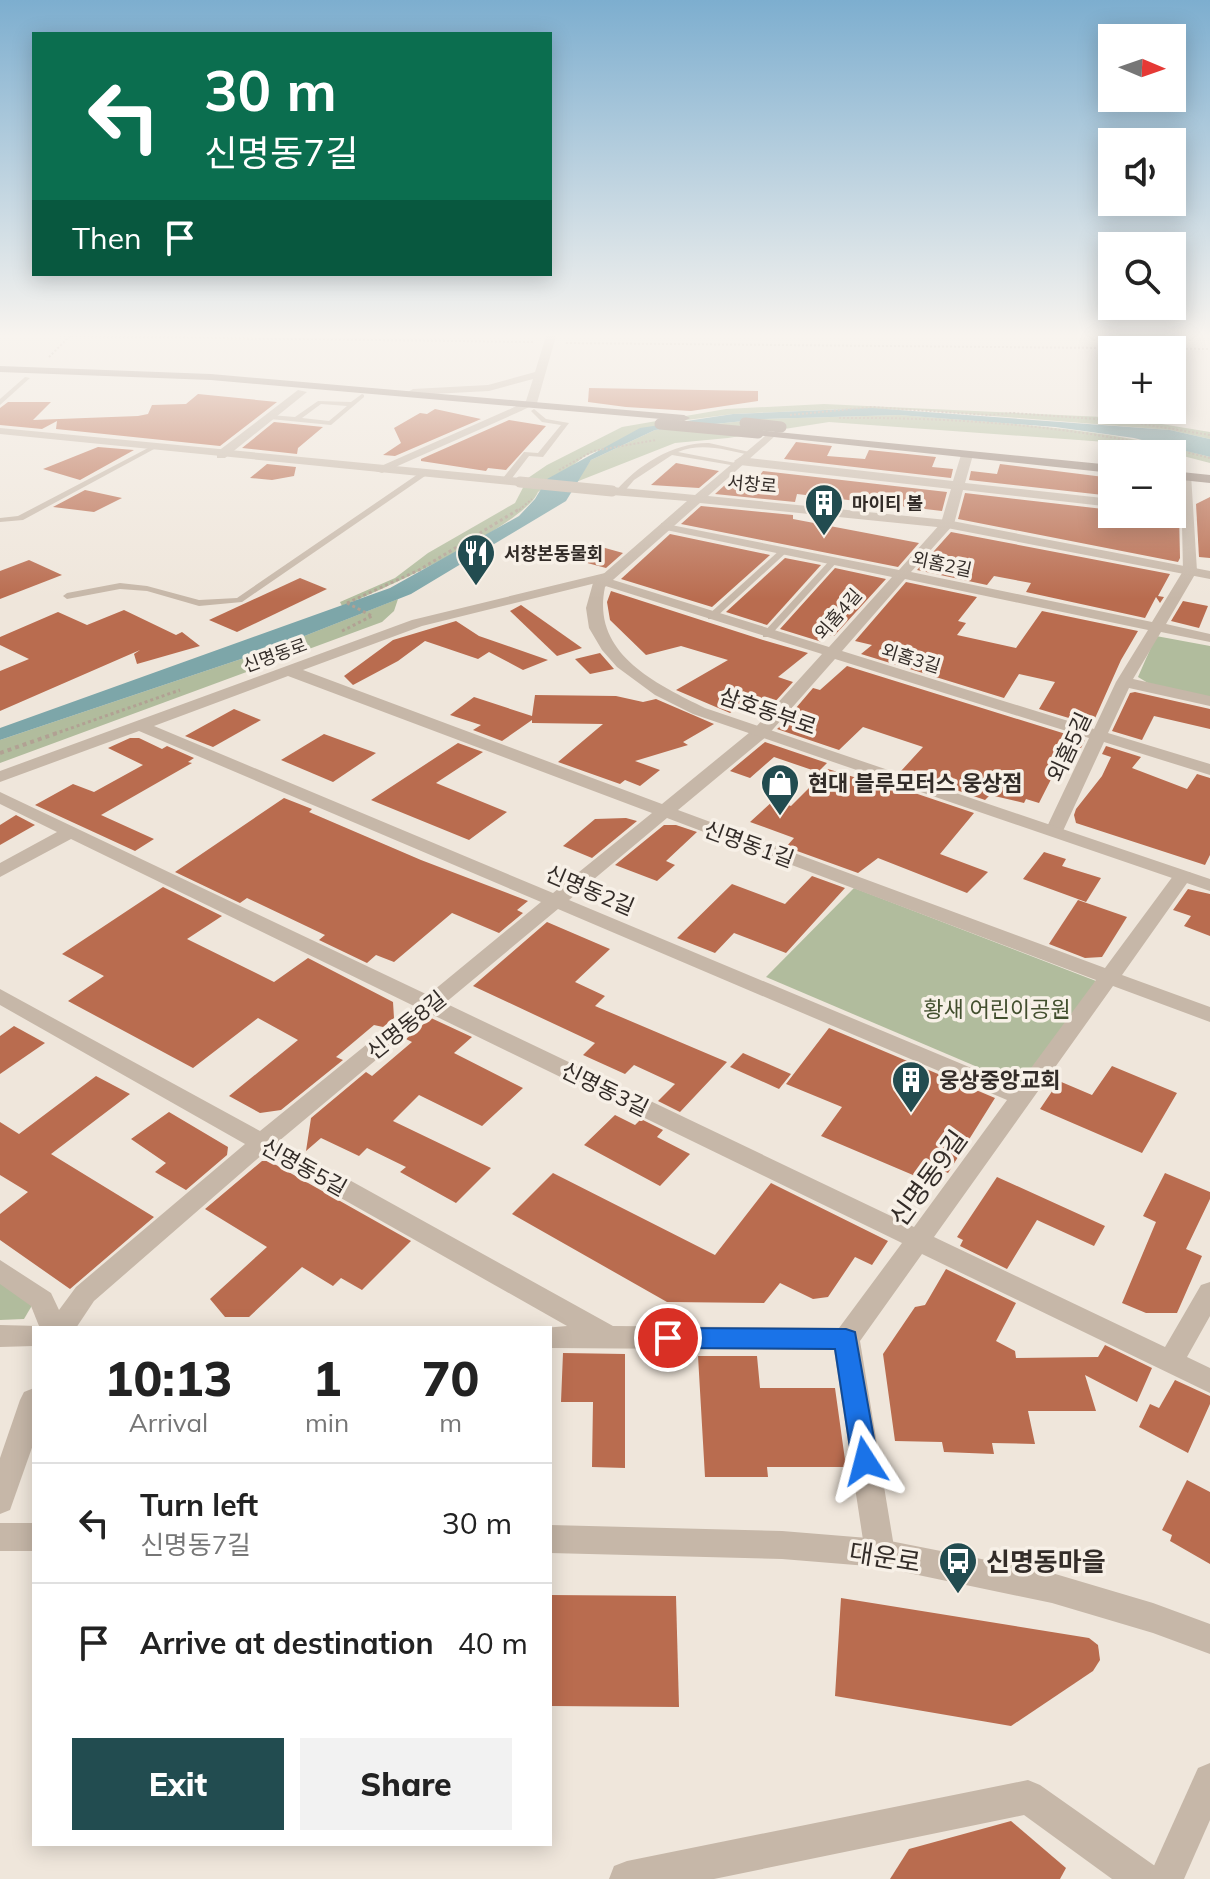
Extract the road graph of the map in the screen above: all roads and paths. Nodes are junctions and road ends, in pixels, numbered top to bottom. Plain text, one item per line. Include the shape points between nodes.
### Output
1 (261, 424) edge
2 (484, 424) edge
3 (565, 424) edge
4 (658, 424) edge
5 (722, 424) edge
6 (996, 424) edge
7 (1140, 424) edge
8 (0, 431) edge
9 (770, 431) junction
10 (1210, 435) edge
11 (152, 448) junction
12 (617, 448) dead end
13 (671, 453) junction
14 (221, 455) junction
15 (967, 455) junction
16 (1210, 456) edge
17 (1098, 458) edge
18 (743, 459) junction
19 (1186, 466) edge
20 (1098, 468) edge
21 (1210, 469) edge
22 (378, 470) junction
23 (557, 471) dead end
24 (424, 474) junction
25 (1187, 477) joint
26 (1210, 479) edge
27 (513, 481) junction
28 (959, 486) junction
29 (616, 491) junction
30 (534, 492) dead end
31 (649, 493) junction
32 (700, 497) junction
33 (1098, 501) edge
34 (1186, 511) edge
35 (1190, 511) junction
36 (0, 520) edge
37 (668, 524) junction
38 (947, 524) junction
39 (784, 551) junction
40 (834, 561) junction
41 (1190, 571) junction
42 (899, 574) junction
43 (1210, 575) edge
44 (600, 583) junction
45 (67, 596) dead end
46 (711, 617) junction
47 (1155, 627) junction
48 (334, 634) dead end
49 (766, 635) junction
50 (1210, 638) edge
51 (829, 653) junction
52 (290, 671) junction
53 (1124, 682) junction
54 (190, 687) dead end
55 (1210, 701) edge
56 (140, 726) junction
57 (761, 732) junction
58 (1099, 737) junction
59 (0, 753) edge
60 (1210, 770) edge
61 (0, 777) edge
62 (0, 797) edge
63 (665, 812) junction
64 (1054, 831) junction
65 (70, 832) junction
66 (0, 871) edge
67 (1183, 876) junction
68 (1210, 885) edge
69 (556, 902) junction
70 (1110, 978) junction
71 (0, 996) edge
72 (431, 1004) junction
73 (1210, 1015) edge
74 (1023, 1098) junction
75 (261, 1143) junction
76 (918, 1242) junction
77 (0, 1270) edge
78 (1210, 1292) edge
79 (52, 1326) edge
80 (62, 1326) edge
81 (32, 1335) edge
82 (0, 1336) edge
83 (552, 1337) edge
84 (609, 1337) junction
85 (846, 1339) junction
86 (1170, 1362) junction
87 (1210, 1381) edge
88 (32, 1406) edge
89 (0, 1501) edge
90 (0, 1537) edge
91 (32, 1537) edge
92 (552, 1539) edge
93 (880, 1553) junction
94 (1210, 1639) edge
95 (1210, 1780) edge
96 (627, 1879) edge
97 (1142, 1879) edge
98 (1166, 1879) edge

1 - 14 street
2 - 22 street
3 - 27 lane via 540,455 527,454
4 - 9 main road, bridge
5 - 9 main road, bridge
6 - 16 path via 1131,438
7 - 10 path
8 - 11 street, 서창로
9 - 15 main road
9 - 17 main road
9 - 18 street
11 - 14 street, 서창로
11 - 36 lane via 20,518
12 - 23 path via 580,456
13 - 18 lane
13 - 18 lane via 697,444
13 - 29 lane
14 - 22 street, 서창로
15 - 20 main road
15 - 28 street
18 - 28 street
18 - 32 street
19 - 21 main road
22 - 24 street, 서창로
24 - 27 street, 서창로
24 - 45 lane via 239,600 199,603 120,586
25 - 26 main road
25 - 35 street
27 - 29 street, 서창로, bridge
28 - 33 street
28 - 38 street
29 - 31 street, 서창로
30 - 48 path via 514,515 419,570 347,603 372,616
31 - 32 street, 서창로
31 - 37 street via 669,505
32 - 37 street
32 - 38 street, 서창로
34 - 35 street
35 - 41 street
37 - 39 street, 외홈2길
37 - 44 street
38 - 41 street, 서창로
38 - 42 street, 외홈4길
39 - 40 street, 외홈2길
39 - 46 lane
40 - 42 street, 외홈2길
40 - 49 lane
41 - 43 street, 서창로
41 - 47 street, 외홈5길
42 - 47 street, 외홈2길
42 - 51 street, 외홈4길
44 - 46 street, 외홈3길
44 - 52 street, 신명동로 via 568,585 417,623
44 - 57 street, 삼호동부로 via 594,610 597,626 627,669 670,698
46 - 49 street, 외홈3길
47 - 50 street, 외홈2길
47 - 53 street, 외홈5길
49 - 51 street, 외홈3길
51 - 57 street, 외홈4길
51 - 58 street, 외홈3길
52 - 56 street, 신명동로
52 - 63 street, 신명동1길
53 - 55 street
53 - 58 street, 외홈5길
54 - 59 path
56 - 61 street, 신명동로
56 - 69 street, 신명동2길
57 - 63 street, 신명동8길
57 - 64 street, 삼호동부로
58 - 60 street, 외홈3길
58 - 64 street, 외홈5길
62 - 65 street, 신명동3길
63 - 69 street, 신명동8길
63 - 70 street, 신명동1길
64 - 67 street, 삼호동부로
65 - 66 street
65 - 72 street, 신명동3길
67 - 68 street, 삼호동부로
67 - 70 street, 신명동9길
69 - 72 street, 신명동8길
69 - 74 street, 신명동2길
70 - 73 street, 신명동1길
70 - 74 street, 신명동9길
71 - 75 street, 신명동5길
72 - 75 street, 신명동8길
72 - 76 street, 신명동3길
74 - 76 street, 신명동9길
75 - 80 street, 신명동8길 via 85,1294
75 - 84 street, 신명동5길
76 - 85 street, 신명동9길
76 - 86 street, 신명동3길
77 - 79 street via 42,1300
78 - 86 street
81 - 82 street
83 - 84 street
84 - 85 street
85 - 93 street
86 - 87 street, 신명동3길
88 - 89 street
90 - 91 street
92 - 93 street, 대운로
93 - 94 street, 대운로 via 1052,1588
95 - 98 street
96 - 97 street via 1028,1797

